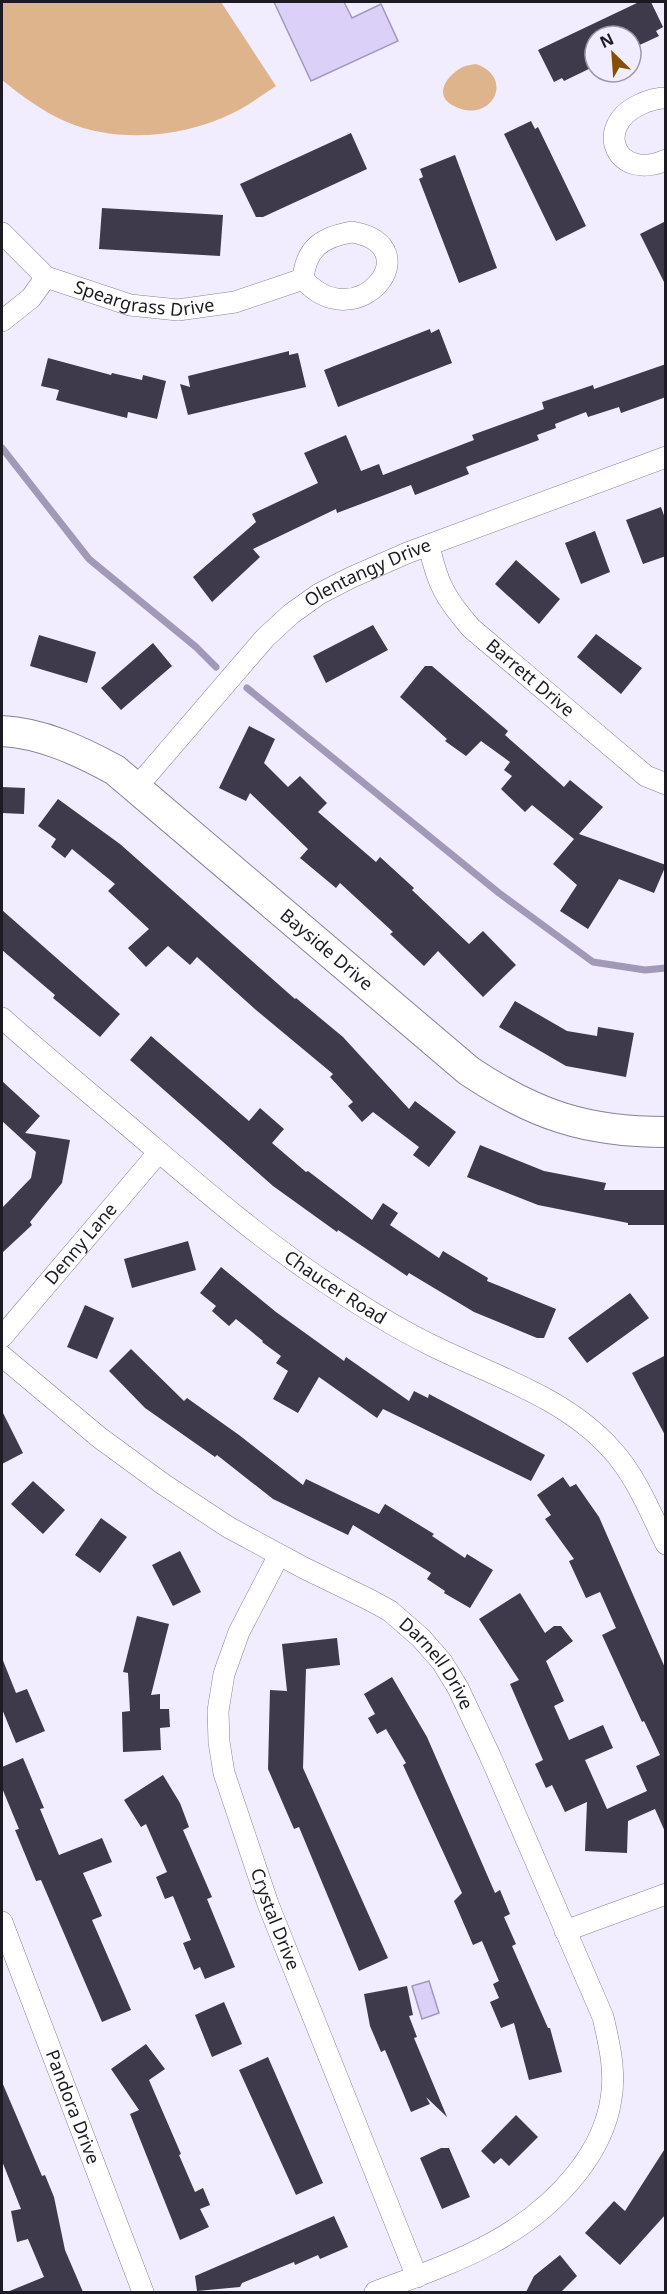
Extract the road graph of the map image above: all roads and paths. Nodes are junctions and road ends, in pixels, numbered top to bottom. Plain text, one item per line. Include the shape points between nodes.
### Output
1 (666, 98) edge
2 (666, 160) edge
3 (2, 233) edge
4 (46, 277) junction
5 (303, 279) dead end
6 (2, 321) edge
7 (666, 457) edge
8 (429, 545) junction
9 (2, 731) edge
10 (666, 784) edge
11 (136, 788) junction
12 (2, 1018) edge
13 (666, 1132) edge
14 (159, 1152) junction
15 (2, 1337) edge
16 (2, 1356) edge
17 (666, 1544) edge
18 (279, 1555) junction
19 (666, 1894) edge
20 (2, 1922) edge
21 (565, 1931) junction
22 (417, 2277) junction
23 (143, 2292) edge
24 (375, 2292) edge

1 - 2 street via 630,110 618,121 614,133 619,153 627,161 652,166
3 - 4 street, Speargrass Drive
4 - 5 street, Speargrass Drive via 130,305 178,310 235,302
4 - 6 street via 30,298
7 - 8 street, Olentangy Drive
8 - 10 street, Barrett Drive via 443,592 471,628 646,776
8 - 11 street, Olentangy Drive via 350,578 291,614 265,638
9 - 11 street, Bayside Drive via 50,740 83,753 115,770
11 - 13 street, Bayside Drive via 469,1071 500,1092 532,1108 596,1128
12 - 14 street, Chaucer Road
14 - 15 street, Denny Lane
14 - 17 street, Chaucer Road via 244,1224 350,1299 432,1346 569,1412 591,1429 630,1474
16 - 18 street, Darnell Drive via 100,1438 163,1484
18 - 21 street, Darnell Drive via 390,1611 422,1638 442,1662 491,1758
18 - 22 street, Crystal Drive via 239,1632 224,1674 218,1711 224,1773 268,1904
19 - 21 street
20 - 23 street, Pandora Drive
21 - 22 street, Darnell Drive via 603,2017 610,2045 611,2098 603,2131 590,2157 538,2214 465,2257
22 - 24 street, Darnell Drive

